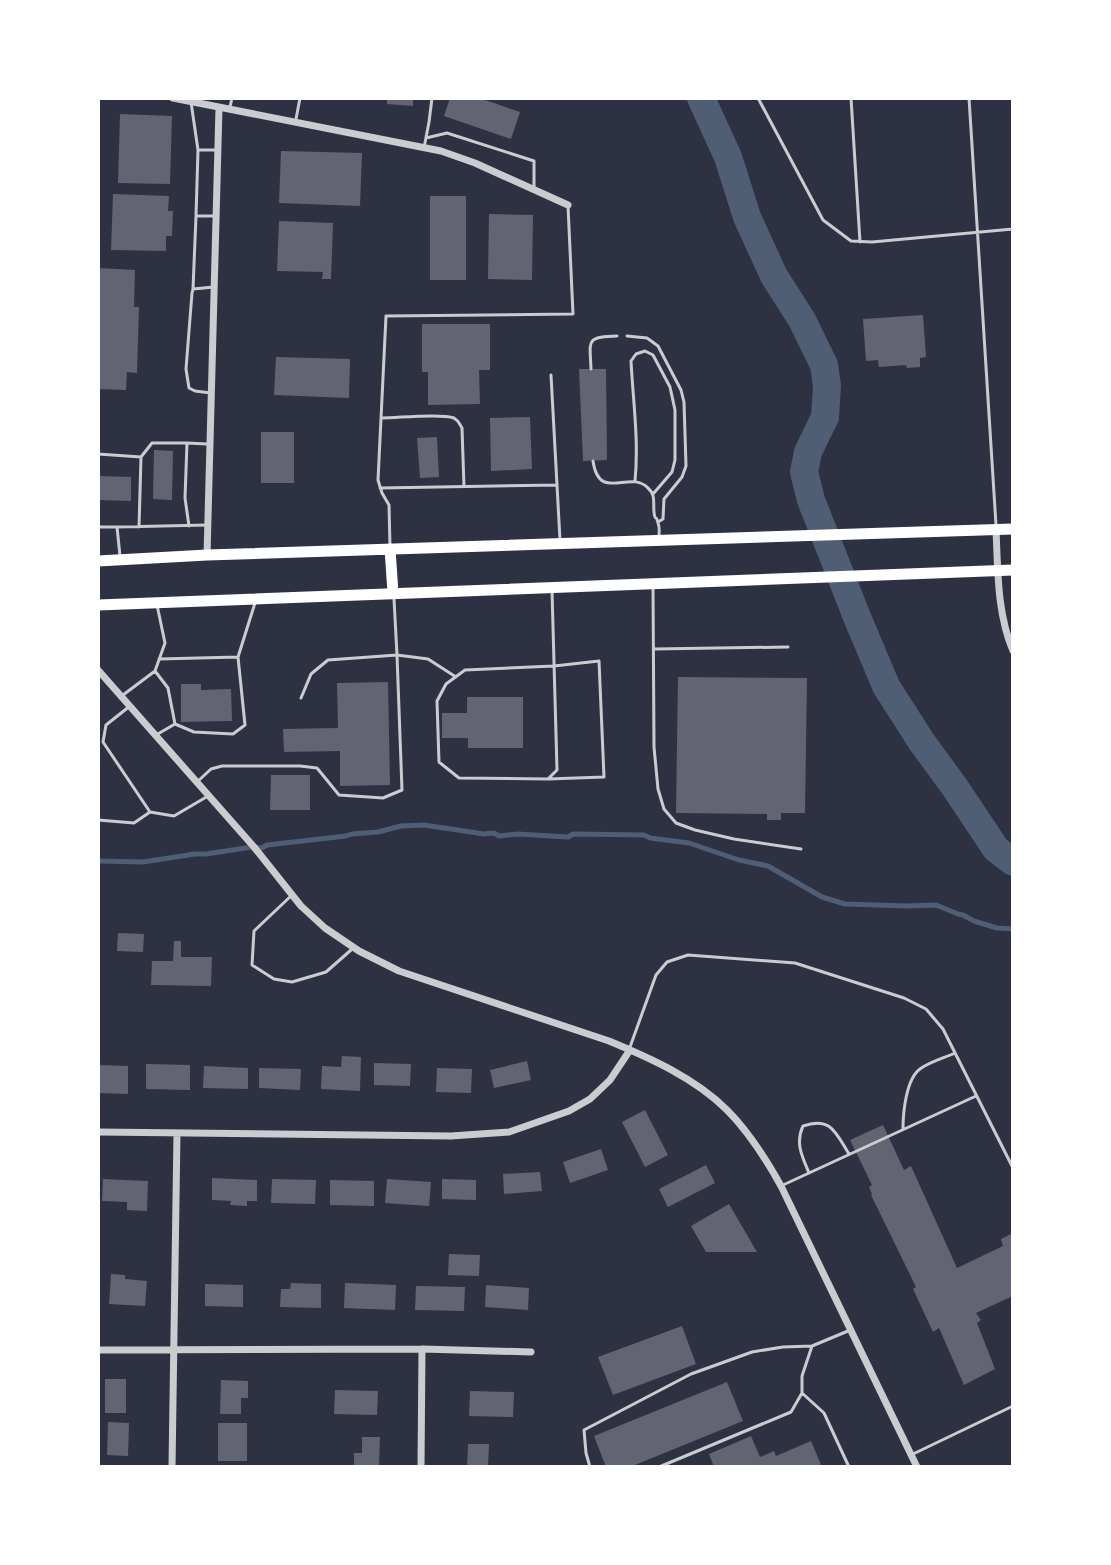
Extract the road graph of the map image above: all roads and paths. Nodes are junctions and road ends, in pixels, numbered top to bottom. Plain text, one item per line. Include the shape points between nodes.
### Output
1 (173, 98) edge
2 (232, 98) edge
3 (300, 98) edge
4 (432, 98) edge
5 (758, 98) edge
6 (851, 98) edge
7 (969, 98) edge
8 (191, 102) junction
9 (219, 108) junction
10 (229, 110) junction
11 (295, 123) junction
12 (426, 138) junction
13 (424, 148) junction
14 (198, 150) junction
15 (217, 150) junction
16 (534, 190) junction
17 (568, 205) joint
18 (196, 216) junction
19 (216, 216) junction
20 (1013, 229) edge
21 (977, 233) junction
22 (860, 242) junction
23 (214, 287) junction
24 (193, 289) junction
25 (617, 336) dead end
26 (627, 336) dead end
27 (591, 369) dead end
28 (551, 375) dead end
29 (211, 393) junction
30 (381, 418) junction
31 (187, 443) junction
32 (210, 445) junction
33 (98, 454) edge
34 (141, 457) junction
35 (593, 461) dead end
36 (635, 481) junction
37 (557, 485) junction
38 (464, 487) junction
39 (380, 488) junction
40 (653, 494) junction
41 (658, 522) junction
42 (208, 525) junction
43 (189, 526) junction
44 (98, 527) edge
45 (117, 527) junction
46 (139, 527) junction
47 (1013, 529) edge
48 (996, 530) junction
49 (659, 540) junction
50 (560, 544) junction
51 (390, 549) junction
52 (207, 555) junction
53 (120, 560) junction
54 (98, 561) edge
55 (1013, 570) edge
56 (998, 571) junction
57 (653, 583) junction
58 (552, 587) junction
59 (393, 593) junction
60 (256, 598) junction
61 (157, 602) junction
62 (98, 605) edge
63 (788, 647) dead end
64 (1012, 647) edge
65 (654, 649) junction
66 (397, 655) junction
67 (238, 657) junction
68 (159, 659) junction
69 (554, 666) junction
70 (98, 670) edge
71 (155, 671) junction
72 (456, 677) junction
73 (121, 696) junction
74 (301, 698) dead end
75 (130, 706) junction
76 (175, 724) junction
77 (156, 735) junction
78 (548, 779) junction
79 (197, 782) junction
80 (209, 795) junction
81 (150, 812) junction
82 (98, 820) edge
83 (801, 849) dead end
84 (292, 895) junction
85 (354, 947) junction
86 (630, 1050) junction
87 (955, 1053) junction
88 (976, 1096) junction
89 (903, 1129) junction
90 (98, 1132) edge
91 (177, 1133) junction
92 (849, 1155) junction
93 (1013, 1168) edge
94 (810, 1173) junction
95 (781, 1186) junction
96 (851, 1329) junction
97 (812, 1346) junction
98 (173, 1349) junction
99 (422, 1349) junction
100 (98, 1350) edge
101 (531, 1352) dead end
102 (802, 1393) junction
103 (1013, 1406) edge
104 (911, 1455) junction
105 (172, 1467) edge
106 (421, 1467) edge
107 (590, 1467) edge
108 (659, 1467) edge
109 (849, 1467) edge
110 (917, 1467) edge

1 - 8 street
2 - 10 lane
3 - 11 lane
4 - 12 lane
5 - 22 lane via 823,220
6 - 22 lane
7 - 21 lane
8 - 9 street
8 - 14 lane
9 - 10 street
9 - 15 street
10 - 11 street
11 - 13 street
12 - 13 lane
12 - 16 lane via 447,133 534,161
13 - 16 street via 475,163
14 - 15 lane
14 - 18 lane
15 - 19 street
16 - 17 street
17 - 30 lane via 573,314 386,316
18 - 19 lane
18 - 24 lane
19 - 23 street
20 - 21 lane
21 - 22 lane
21 - 48 lane
23 - 24 lane
23 - 29 street
24 - 29 lane via 189,388
25 - 27 lane via 592,340
26 - 41 lane via 647,338 658,346 684,402 686,466 664,499 663,519
28 - 37 lane
29 - 32 street
30 - 38 lane via 458,420
30 - 39 lane
31 - 32 lane
31 - 34 lane via 152,443
31 - 43 lane
32 - 42 street
33 - 34 lane
34 - 46 lane
35 - 36 lane via 603,481
36 - 40 lane
36 - 40 lane via 631,361 645,351 653,355 670,387 675,410 672,472
37 - 38 lane
37 - 50 lane
38 - 39 lane
39 - 51 lane via 389,505
40 - 41 lane
41 - 49 lane
42 - 43 lane
42 - 52 street
43 - 46 lane
44 - 45 lane
45 - 46 lane
45 - 53 lane
47 - 48 main road
48 - 49 main road
48 - 56 street
49 - 50 main road
50 - 51 main road
51 - 52 main road
51 - 59 main road
52 - 53 main road
53 - 54 main road
55 - 56 main road
56 - 57 main road
56 - 64 street via 1002,621
57 - 58 main road
57 - 65 lane
58 - 59 main road
58 - 69 lane
59 - 60 main road
59 - 66 lane
60 - 61 main road
60 - 67 lane
61 - 62 main road
61 - 68 lane via 165,643
63 - 65 lane
65 - 83 lane via 654,747 664,809 676,823 695,830
66 - 72 lane via 428,659
66 - 74 lane via 328,660 311,674
66 - 79 lane via 402,790 383,798 339,795 317,768 300,766 222,766
67 - 68 lane
67 - 76 lane via 245,725 233,734 194,732
68 - 71 lane
69 - 72 lane via 465,670
69 - 78 lane via 557,770
69 - 78 lane via 599,661 604,777
70 - 73 street
71 - 73 lane
71 - 76 lane via 168,688
72 - 78 lane via 437,701 439,762 459,778
73 - 75 street
75 - 77 street
75 - 81 lane via 106,725 103,742
76 - 77 lane
77 - 79 street
79 - 80 street
80 - 81 lane via 174,816
80 - 84 street
81 - 82 lane via 134,823
84 - 85 street via 325,928
84 - 85 lane via 254,931 252,965 274,979 292,982 326,972
85 - 86 street via 399,971
86 - 87 lane via 656,975 667,962 688,955 795,963 904,998 926,1009
86 - 91 street via 590,1099 509,1132
86 - 95 street via 669,1069 727,1109 767,1159
87 - 88 lane
87 - 89 lane via 917,1070 909,1086
88 - 89 lane
88 - 93 lane
89 - 92 lane
90 - 91 street
91 - 98 street
92 - 94 lane
92 - 94 lane via 828,1125 803,1126 798,1145
94 - 95 lane
95 - 96 street
96 - 97 lane
96 - 104 street
97 - 102 lane
97 - 107 lane via 752,1352 691,1374 584,1430
98 - 99 street
98 - 100 street
98 - 105 street
99 - 101 street
99 - 106 street
102 - 108 lane via 791,1412
102 - 109 lane via 824,1413
103 - 104 lane
104 - 110 street

